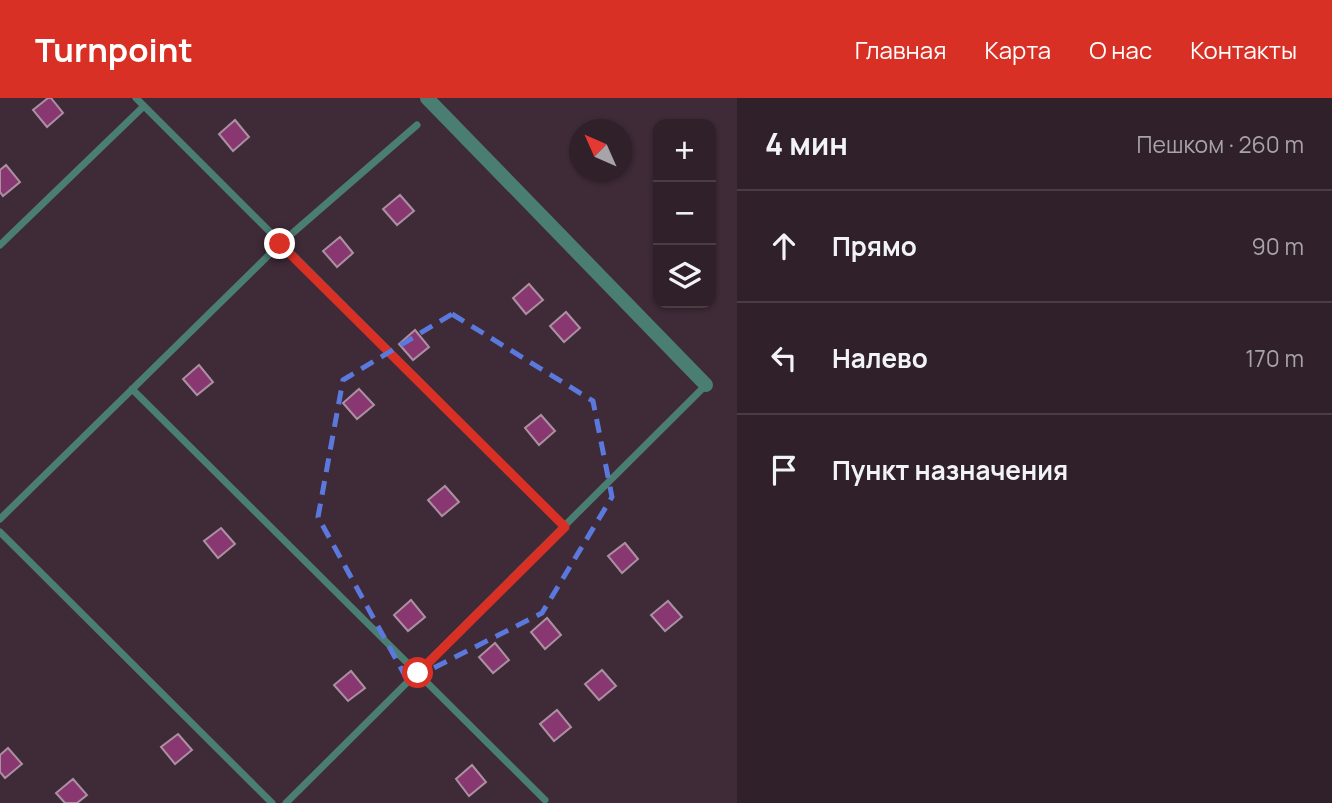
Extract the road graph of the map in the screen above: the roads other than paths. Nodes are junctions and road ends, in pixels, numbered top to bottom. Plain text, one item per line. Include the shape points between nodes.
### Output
1 (136, 98) edge
2 (427, 98) edge
3 (144, 106) junction
4 (417, 125) dead end
5 (280, 244) junction
6 (0, 245) edge
7 (706, 386) joint
8 (132, 389) junction
9 (0, 519) edge
10 (565, 527) junction
11 (0, 533) edge
12 (418, 673) junction
13 (545, 800) dead end
14 (272, 803) edge
15 (286, 803) edge

1 - 3 lane
2 - 7 street
3 - 5 lane
3 - 6 lane
4 - 5 lane
5 - 8 lane
5 - 10 lane
7 - 10 lane
8 - 9 lane
8 - 12 lane
10 - 12 lane
11 - 14 lane
12 - 13 lane
12 - 15 lane

